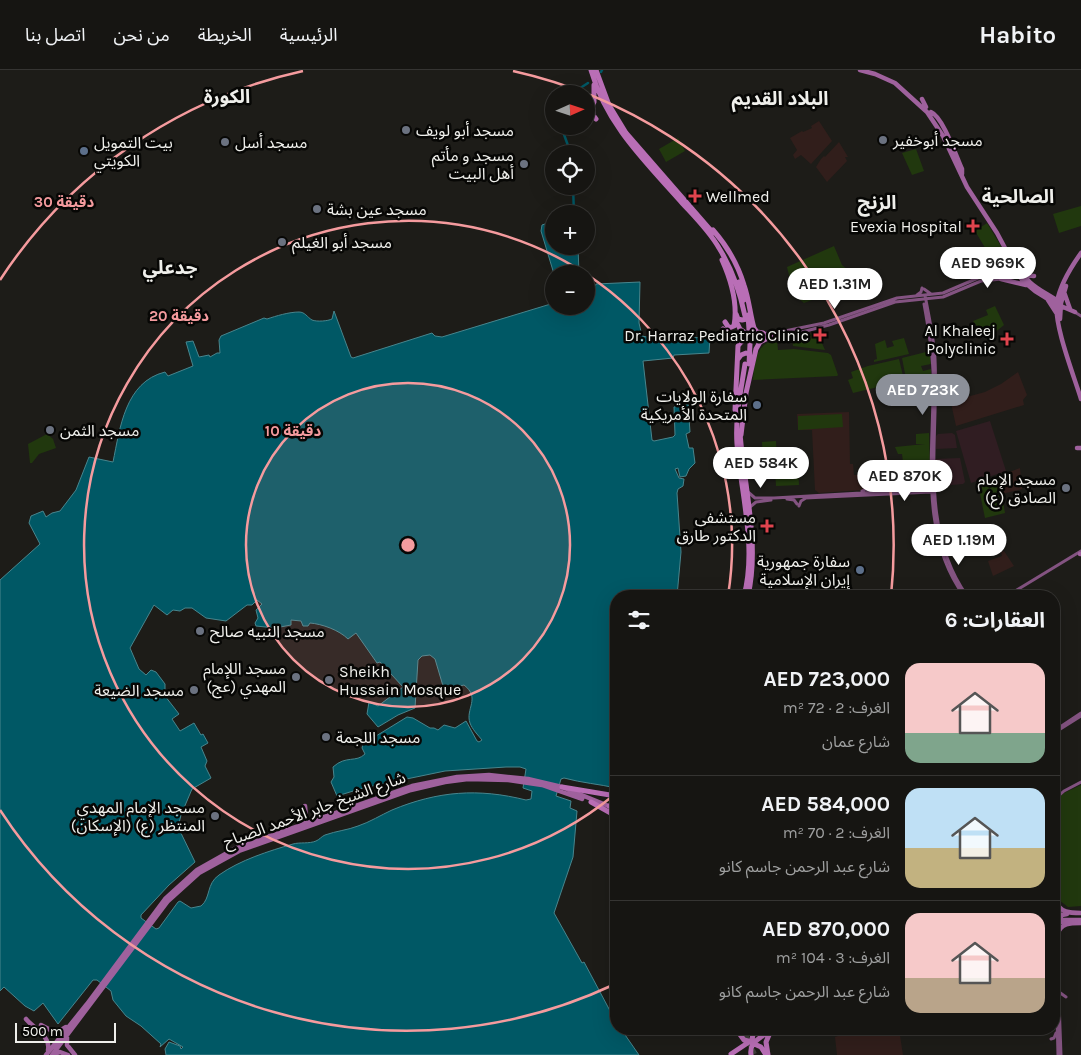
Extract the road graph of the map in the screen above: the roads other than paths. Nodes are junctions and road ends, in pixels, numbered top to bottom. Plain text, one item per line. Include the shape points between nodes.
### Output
1 (591, 70) edge
2 (596, 70) edge
3 (860, 70) edge
4 (871, 70) edge
5 (594, 85) edge
6 (928, 110) junction
7 (927, 118) dead end
8 (702, 222) junction
9 (1081, 253) edge
10 (1081, 258) edge
11 (1011, 260) junction
12 (994, 275) junction
13 (1002, 279) joint
14 (1026, 279) junction
15 (1065, 280) junction
16 (1063, 289) junction
17 (1044, 294) junction
18 (934, 296) junction
19 (915, 297) junction
20 (924, 297) junction
21 (1058, 303) junction
22 (749, 305) junction
23 (926, 307) junction
24 (735, 309) junction
25 (1071, 311) junction
26 (1057, 314) junction
27 (735, 316) junction
28 (748, 316) junction
29 (1081, 317) edge
30 (725, 322) dead end
31 (1061, 324) junction
32 (723, 329) dead end
33 (770, 335) junction
34 (727, 336) dead end
35 (747, 336) junction
36 (737, 353) junction
37 (755, 353) junction
38 (747, 364) junction
39 (737, 366) junction
40 (751, 370) junction
41 (1081, 391) edge
42 (1081, 399) edge
43 (741, 443) junction
44 (738, 452) junction
45 (745, 482) junction
46 (867, 483) dead end
47 (933, 483) junction
48 (869, 487) dead end
49 (923, 490) junction
50 (933, 491) junction
51 (857, 492) junction
52 (876, 492) junction
53 (806, 498) junction
54 (787, 499) junction
55 (933, 500) junction
56 (749, 516) junction
57 (938, 524) junction
58 (942, 539) junction
59 (1081, 553) edge
60 (745, 590) edge
61 (749, 590) edge
62 (961, 590) edge
63 (962, 590) edge
64 (1018, 590) edge
65 (1081, 714) edge
66 (1060, 728) edge
67 (521, 780) junction
68 (1081, 781) edge
69 (562, 789) junction
70 (1060, 794) edge
71 (610, 795) edge
72 (591, 802) joint
73 (304, 806) dead end
74 (610, 806) edge
75 (610, 809) edge
76 (309, 815) dead end
77 (321, 818) junction
78 (297, 827) junction
79 (1060, 909) edge
80 (1071, 912) junction
81 (1081, 913) edge
82 (1060, 915) edge
83 (1063, 918) dead end
84 (1081, 920) edge
85 (150, 921) junction
86 (1060, 923) edge
87 (1068, 924) junction
88 (1060, 927) edge
89 (102, 987) junction
90 (78, 1016) junction
91 (26, 1019) dead end
92 (73, 1022) junction
93 (41, 1025) dead end
94 (70, 1033) junction
95 (738, 1035) edge
96 (740, 1035) edge
97 (750, 1035) edge
98 (751, 1035) edge
99 (764, 1035) edge
100 (770, 1035) edge
101 (1056, 1035) edge
102 (1057, 1035) edge
103 (1058, 1035) edge
104 (742, 1038) junction
105 (1051, 1039) dead end
106 (751, 1042) junction
107 (58, 1043) junction
108 (763, 1049) junction
109 (734, 1052) edge
110 (1060, 1054) edge
111 (49, 1055) edge
112 (68, 1055) edge
113 (75, 1055) edge
114 (751, 1055) edge
115 (767, 1055) edge

1 - 5 highway
1 - 8 highway via 601,98 623,135
2 - 8 highway via 609,105 626,133
3 - 6 main road via 895,83
4 - 6 main road via 895,80 920,99
6 - 7 main road
6 - 11 main road via 962,181
6 - 14 main road via 936,116 974,196 993,221
8 - 22 highway via 724,244 737,265
8 - 24 highway via 725,265
8 - 28 highway via 722,246 734,269
9 - 15 main road
10 - 16 main road
11 - 12 main road via 1011,271
11 - 14 main road
12 - 14 main road
12 - 18 main road
13 - 14 main road
13 - 18 main road via 981,281 952,294
14 - 17 main road
14 - 17 main road
15 - 16 main road
15 - 21 main road
16 - 17 main road via 1056,294
16 - 21 main road
16 - 25 main road
17 - 21 main road
17 - 21 main road
17 - 26 main road
18 - 19 main road via 923,288
18 - 20 main road
18 - 23 main road
19 - 20 main road
19 - 23 main road
19 - 33 main road via 798,333
20 - 23 main road
21 - 25 main road
21 - 26 main road
21 - 31 main road
22 - 24 highway via 748,316 744,320 737,317
22 - 28 highway
23 - 47 main road via 935,358
24 - 27 highway
25 - 29 main road
25 - 29 main road
25 - 31 main road via 1063,314
26 - 42 main road
27 - 30 highway via 733,327 728,327
27 - 35 highway via 738,326
28 - 33 highway via 756,330
28 - 35 highway via 752,328
28 - 38 highway, bridge via 750,344
31 - 41 main road
32 - 35 highway via 733,337
33 - 35 highway
33 - 35 main road
33 - 37 highway via 758,344
34 - 36 highway via 735,343
35 - 36 highway via 738,346
35 - 37 highway via 754,345
36 - 39 highway
37 - 40 highway
38 - 43 highway via 741,404
38 - 44 highway via 737,419
39 - 40 highway via 740,356 748,353 752,358
39 - 44 highway via 734,422
40 - 43 highway
43 - 45 highway
44 - 60 highway via 749,547
45 - 51 main road via 748,493 755,498
45 - 56 highway
46 - 51 main road via 865,491
47 - 49 main road
47 - 50 main road
47 - 55 main road via 940,490
48 - 52 main road
49 - 50 main road
49 - 52 main road
49 - 55 main road
50 - 55 main road
51 - 52 main road
52 - 53 main road
53 - 54 main road
53 - 54 main road via 798,505
54 - 56 main road via 756,502 751,506
55 - 57 main road
55 - 62 main road via 942,553
56 - 61 highway via 753,555
57 - 58 main road
57 - 58 main road via 945,531
58 - 63 main road via 951,571
59 - 64 main road
65 - 66 main road
67 - 69 main road, شارع الشيخ جابر الأحمد الصباح
67 - 77 main road, شارع الشيخ جابر الأحمد الصباح via 489,775 435,780
67 - 85 main road, شارع الشيخ جابر الأحمد الصباح via 468,780 424,787 249,847 222,859 193,878
68 - 70 main road
69 - 71 highway
69 - 72 main road, شارع الشيخ جابر الأحمد الصباح
69 - 74 main road, شارع الشيخ جابر الأحمد الصباح
72 - 75 highway
73 - 78 main road via 306,818
76 - 77 main road
77 - 78 main road, شارع الشيخ جابر الأحمد الصباح
78 - 85 main road, شارع الشيخ جابر الأحمد الصباح via 236,848 203,866 174,890
79 - 80 main road
80 - 81 main road
80 - 82 main road
80 - 87 main road via 1060,918
83 - 84 main road
84 - 87 main road
85 - 89 main road, شارع الشيخ جابر الأحمد الصباح
86 - 87 main road
87 - 88 main road
89 - 90 main road, شارع الشيخ جابر الأحمد الصباح
89 - 94 main road, شارع الشيخ جابر الأحمد الصباح
90 - 92 main road, شارع الشيخ جابر الأحمد الصباح
90 - 107 main road
91 - 111 main road via 47,1040
92 - 93 main road via 56,1033
92 - 107 main road, شارع الشيخ جابر الأحمد الصباح
94 - 107 main road, شارع الشيخ جابر الأحمد الصباح
94 - 113 main road via 66,1043
95 - 109 highway via 740,1040
96 - 104 highway
97 - 104 highway via 750,1038
98 - 106 highway
99 - 106 highway
100 - 115 highway via 766,1042
101 - 105 main road
102 - 110 main road
103 - 110 main road
104 - 106 highway
106 - 108 highway
106 - 109 highway
106 - 114 highway
107 - 111 main road, شارع الشيخ جابر الأحمد الصباح
108 - 114 highway via 754,1047
108 - 115 highway
109 - 114 highway via 745,1050
111 - 112 main road via 58,1052

